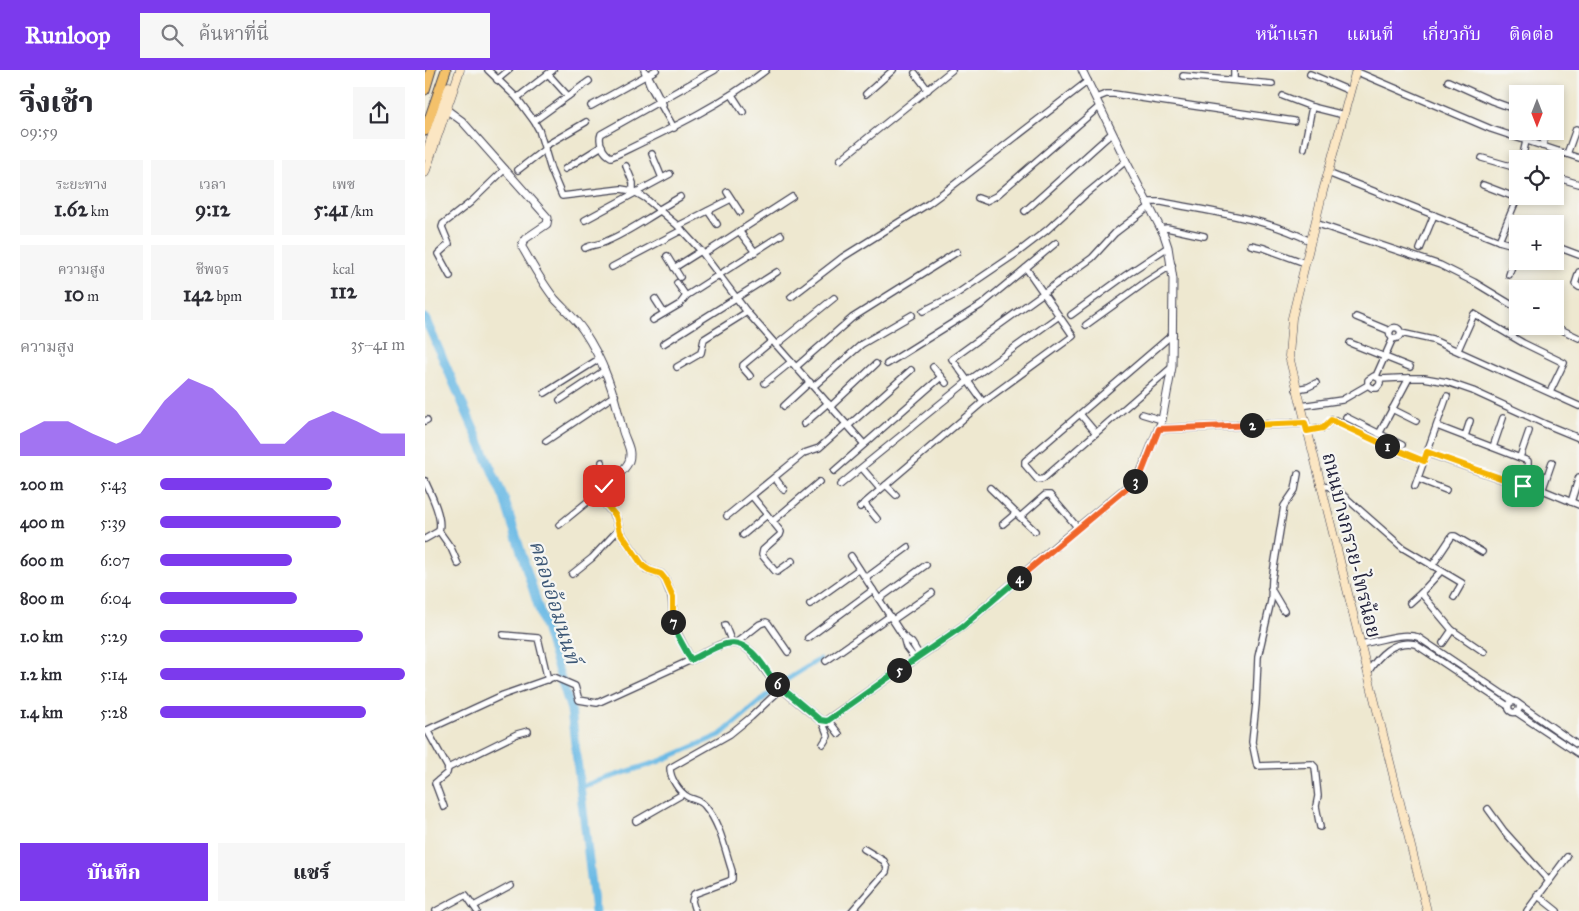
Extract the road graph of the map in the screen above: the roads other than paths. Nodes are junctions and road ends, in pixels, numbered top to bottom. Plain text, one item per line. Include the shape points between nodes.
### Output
1 (431, 70) edge
2 (446, 70) edge
3 (454, 70) edge
4 (459, 70) edge
5 (488, 70) edge
6 (509, 70) edge
7 (655, 70) edge
8 (715, 70) edge
9 (765, 70) edge
10 (893, 70) edge
11 (1083, 70) edge
12 (1235, 70) edge
13 (951, 71) edge
14 (1355, 71) edge
15 (551, 72) edge
16 (646, 72) edge
17 (915, 73) dead end
18 (1311, 74) dead end
19 (1183, 76) dead end
20 (497, 80) junction
21 (1234, 80) junction
22 (1088, 81) junction
23 (1447, 81) dead end
24 (589, 82) dead end
25 (1272, 84) dead end
26 (425, 90) edge
27 (928, 90) junction
28 (1350, 91) junction
29 (866, 94) dead end
30 (732, 95) junction
31 (568, 96) junction
32 (1283, 96) dead end
33 (517, 98) junction
34 (1096, 98) junction
35 (661, 102) junction
36 (591, 106) dead end
37 (1100, 106) junction
38 (1312, 107) junction
39 (1509, 107) edge
40 (447, 110) junction
41 (743, 112) dead end
42 (1343, 115) junction
43 (534, 120) junction
44 (1294, 121) dead end
45 (586, 122) dead end
46 (674, 128) junction
47 (1576, 128) dead end
48 (425, 131) edge
49 (1112, 132) junction
50 (1509, 135) edge
51 (1521, 140) edge
52 (1545, 140) edge
53 (1526, 142) junction
54 (602, 146) junction
55 (1543, 146) junction
56 (545, 148) junction
57 (1304, 148) dead end
58 (1524, 150) edge
59 (652, 154) dead end
60 (1567, 154) junction
61 (425, 156) edge
62 (1482, 158) dead end
63 (1579, 158) edge
64 (840, 160) dead end
65 (1126, 161) junction
66 (626, 166) dead end
67 (1509, 166) edge
68 (505, 169) junction
69 (565, 169) dead end
70 (518, 170) dead end
71 (1328, 172) junction
72 (425, 173) edge
73 (670, 174) dead end
74 (662, 178) junction
75 (1564, 180) edge
76 (1579, 184) edge
77 (1483, 185) dead end
78 (634, 192) junction
79 (727, 192) dead end
80 (1509, 194) edge
81 (681, 197) dead end
82 (792, 197) dead end
83 (731, 198) junction
84 (978, 198) dead end
85 (1148, 205) junction
86 (1514, 205) edge
87 (659, 210) junction
88 (709, 211) junction
89 (1025, 211) dead end
90 (740, 212) dead end
91 (1434, 215) junction
92 (585, 220) dead end
93 (717, 224) dead end
94 (1315, 224) junction
95 (680, 228) junction
96 (1161, 229) junction
97 (739, 231) junction
98 (781, 235) dead end
99 (1204, 236) dead end
100 (1310, 241) junction
101 (1499, 241) junction
102 (1056, 243) dead end
103 (1509, 244) edge
104 (1251, 245) dead end
105 (585, 248) dead end
106 (1168, 248) junction
107 (1420, 249) dead end
108 (1564, 250) edge
109 (702, 252) junction
110 (755, 252) junction
111 (957, 252) dead end
112 (667, 256) dead end
113 (1579, 256) edge
114 (1305, 263) junction
115 (1172, 265) junction
116 (612, 267) dead end
117 (674, 268) junction
118 (1026, 268) junction
119 (1511, 270) edge
120 (777, 272) dead end
121 (1579, 272) edge
122 (719, 275) junction
123 (1509, 275) dead end
124 (450, 276) dead end
125 (1579, 287) edge
126 (1043, 293) junction
127 (686, 296) junction
128 (791, 296) dead end
129 (736, 298) junction
130 (834, 298) dead end
131 (655, 299) dead end
132 (1509, 303) edge
133 (923, 311) dead end
134 (747, 312) junction
135 (664, 313) junction
136 (912, 315) dead end
137 (1071, 315) dead end
138 (1059, 316) junction
139 (1356, 317) dead end
140 (653, 320) dead end
141 (1086, 325) dead end
142 (1390, 331) junction
143 (1564, 331) edge
144 (1401, 333) junction
145 (1173, 334) junction
146 (1393, 338) junction
147 (1579, 338) edge
148 (774, 343) junction
149 (1350, 343) dead end
150 (663, 344) dead end
151 (1458, 350) junction
152 (1385, 357) junction
153 (599, 359) junction
154 (793, 364) junction
155 (876, 364) dead end
156 (887, 364) dead end
157 (677, 367) dead end
158 (933, 367) dead end
159 (1172, 367) junction
160 (1410, 367) dead end
161 (605, 370) junction
162 (911, 370) dead end
163 (749, 376) dead end
164 (941, 377) junction
165 (1378, 378) junction
166 (1409, 378) junction
167 (968, 381) junction
168 (765, 383) dead end
169 (946, 383) dead end
170 (1316, 383) dead end
171 (812, 384) junction
172 (1368, 385) junction
173 (1297, 389) junction
174 (1550, 392) junction
175 (545, 393) dead end
176 (615, 394) junction
177 (1447, 396) dead end
178 (559, 400) dead end
179 (983, 402) junction
180 (830, 404) junction
181 (784, 406) dead end
182 (1301, 406) junction
183 (1579, 406) edge
184 (1392, 409) junction
185 (1081, 414) junction
186 (1143, 414) dead end
187 (1345, 417) dead end
188 (1503, 418) dead end
189 (1162, 420) junction
190 (1470, 420) dead end
191 (1416, 421) dead end
192 (1305, 423) junction
193 (804, 424) dead end
194 (847, 425) junction
195 (1437, 426) junction
196 (1159, 429) junction
197 (1307, 431) junction
198 (1529, 431) dead end
199 (1096, 433) junction
200 (1379, 434) junction
201 (1465, 436) junction
202 (1579, 438) edge
203 (546, 441) dead end
204 (865, 444) junction
205 (1402, 446) dead end
206 (1493, 447) junction
207 (1427, 452) junction
208 (1520, 457) junction
209 (1424, 461) junction
210 (601, 462) dead end
211 (1552, 462) dead end
212 (862, 468) junction
213 (834, 471) dead end
214 (1298, 474) dead end
215 (1579, 477) edge
216 (775, 478) junction
217 (1418, 479) junction
218 (610, 481) junction
219 (425, 482) edge
220 (819, 482) dead end
221 (1320, 484) junction
222 (840, 485) dead end
223 (1415, 486) dead end
224 (1523, 486) junction
225 (883, 487) junction
226 (990, 488) dead end
227 (785, 490) dead end
228 (1446, 490) dead end
229 (1542, 491) junction
230 (597, 494) junction
231 (896, 494) dead end
232 (752, 496) junction
233 (1571, 502) junction
234 (1579, 505) edge
235 (767, 515) junction
236 (1018, 515) junction
237 (727, 516) dead end
238 (877, 518) dead end
239 (773, 521) junction
240 (1003, 524) dead end
241 (559, 525) dead end
242 (1078, 528) junction
243 (619, 529) junction
244 (439, 531) junction
245 (1035, 531) dead end
246 (743, 535) dead end
247 (425, 539) edge
248 (908, 547) dead end
249 (1482, 552) dead end
250 (851, 556) dead end
251 (792, 561) dead end
252 (458, 564) dead end
253 (926, 565) dead end
254 (1432, 566) junction
255 (859, 569) junction
256 (1441, 571) junction
257 (572, 574) dead end
258 (866, 578) junction
259 (1271, 589) junction
260 (873, 590) junction
261 (932, 593) dead end
262 (1421, 593) junction
263 (1454, 596) dead end
264 (879, 599) junction
265 (1410, 603) dead end
266 (810, 604) dead end
267 (1284, 611) dead end
268 (891, 618) junction
269 (725, 625) dead end
270 (1452, 630) junction
271 (503, 635) dead end
272 (808, 638) dead end
273 (1389, 639) junction
274 (734, 643) junction
275 (1443, 643) dead end
276 (1361, 644) junction
277 (1391, 646) junction
278 (1437, 649) junction
279 (787, 652) dead end
280 (1484, 652) dead end
281 (1432, 656) junction
282 (917, 658) junction
283 (691, 660) junction
284 (826, 662) dead end
285 (1368, 672) junction
286 (1475, 675) junction
287 (551, 679) junction
288 (1470, 681) junction
289 (780, 687) junction
290 (1513, 704) junction
291 (1516, 712) junction
292 (825, 721) junction
293 (1539, 723) junction
294 (426, 730) edge
295 (528, 731) dead end
296 (839, 734) dead end
297 (823, 744) dead end
298 (1579, 746) edge
299 (1579, 754) edge
300 (448, 768) junction
301 (683, 794) junction
302 (444, 807) dead end
303 (1488, 809) dead end
304 (636, 821) dead end
305 (1320, 827) dead end
306 (864, 849) dead end
307 (1567, 857) dead end
308 (1548, 880) junction
309 (511, 886) dead end
310 (1537, 895) junction
311 (476, 909) edge
312 (1528, 909) edge
313 (436, 911) edge
314 (695, 911) edge
315 (852, 911) edge
316 (1427, 911) edge
317 (1521, 911) edge
318 (1557, 911) edge

1 - 26 main road
2 - 48 main road
3 - 61 main road
4 - 40 main road
5 - 20 street
6 - 20 street
7 - 16 street
8 - 35 street
9 - 30 street
10 - 29 street
11 - 22 street
12 - 21 street
13 - 27 street
14 - 28 main road, ถนนบางกรวย-ไทรน้อย
14 - 50 street
15 - 31 street
15 - 33 street
16 - 35 street
16 - 36 street
17 - 27 street
18 - 28 street
19 - 21 street
20 - 33 street
21 - 25 street
22 - 34 street
22 - 128 street via 928,204 843,257
23 - 39 street
24 - 31 street
27 - 64 street
28 - 42 main road, ถนนบางกรวย-ไทรน้อย
30 - 41 street
30 - 46 street
31 - 43 street
32 - 38 street
33 - 43 street
34 - 37 street
34 - 44 street via 1114,94
35 - 46 street
35 - 54 street via 601,134
37 - 49 street
37 - 84 street via 996,196 986,202
38 - 42 street
38 - 57 street
40 - 68 street via 463,121
40 - 72 main road
42 - 71 main road, ถนนบางกรวย-ไทรน้อย
43 - 56 street
45 - 56 street
46 - 54 street via 613,156 607,155
47 - 60 street
49 - 65 street
49 - 89 street
51 - 53 street
52 - 55 street
53 - 55 street
53 - 58 street
54 - 69 street
55 - 60 street
56 - 70 street
56 - 78 street via 562,196 608,190
59 - 74 street
60 - 63 street
62 - 67 street
65 - 85 street
65 - 133 street via 1017,253
66 - 78 street
68 - 124 street via 443,224 449,244 438,254
68 - 153 street via 548,218 547,224 525,239 522,247 554,297 583,330
71 - 91 street
71 - 94 main road, ถนนบางกรวย-ไทรน้อย
73 - 74 street
74 - 78 street
75 - 76 street
77 - 80 street
78 - 87 street
78 - 92 street
79 - 83 street
81 - 87 street
82 - 97 street
83 - 88 street
83 - 90 street
85 - 96 street
85 - 100 street via 1162,202 1261,222
85 - 126 street via 1092,258
86 - 101 street
87 - 95 street
87 - 105 street via 610,240
88 - 93 street
88 - 95 street
91 - 101 street
91 - 107 street
94 - 100 main road, ถนนบางกรวย-ไทรน้อย
94 - 132 street via 1440,265
95 - 109 street
95 - 116 street
96 - 99 street
96 - 106 street
97 - 109 street
97 - 110 street
98 - 110 street
100 - 114 main road, ถนนบางกรวย-ไทรน้อย
101 - 103 street
102 - 118 street
104 - 114 street
106 - 115 street
106 - 137 street
108 - 113 street
109 - 117 street
109 - 122 street
110 - 122 street
111 - 154 street via 852,318
112 - 117 street
114 - 173 main road, ถนนบางกรวย-ไทรน้อย via 1289,336 1289,356
115 - 141 street
115 - 145 street
117 - 127 street
118 - 126 street
118 - 156 street via 981,305
119 - 123 street
120 - 129 street
121 - 125 street via 1575,284
122 - 127 street
122 - 129 street
126 - 138 street
126 - 167 street via 952,359
127 - 135 street via 680,304
129 - 134 street
129 - 150 street
130 - 148 street
131 - 135 street
134 - 148 street
134 - 157 street via 704,339 703,351
135 - 140 street
136 - 171 street via 862,344
138 - 167 street
138 - 179 street via 1073,336
139 - 142 street
142 - 144 street via 1397,328
142 - 146 street
143 - 147 street
144 - 146 street
144 - 151 street
145 - 159 street
145 - 185 street
146 - 152 street
148 - 154 street
148 - 163 street via 743,365
149 - 152 street
151 - 174 street
151 - 174 street via 1474,314 1564,363
152 - 160 street
152 - 165 street
153 - 161 street
153 - 175 street
154 - 168 street
154 - 171 street
155 - 180 street
158 - 164 street
159 - 189 street
159 - 199 street
161 - 176 street
161 - 178 street
162 - 194 street
164 - 169 street
164 - 204 street
165 - 166 street
165 - 172 street via 1369,378
165 - 172 street via 1380,384 1377,388
166 - 184 street
166 - 202 street via 1447,382 1473,391
167 - 179 street
167 - 212 street
170 - 173 street
171 - 180 street
171 - 181 street
172 - 182 street via 1342,400
173 - 182 main road, ถนนบางกรวย-ไทรน้อย
174 - 183 street
176 - 203 street
176 - 218 street via 630,454 625,468
177 - 195 street
179 - 225 street
180 - 193 street
180 - 194 street
182 - 192 main road, ถนนบางกรวย-ไทรน้อย
184 - 191 street
184 - 200 street
185 - 199 street
185 - 199 street via 1025,461 1025,466 1036,479 1041,480
186 - 189 street
187 - 200 street
188 - 206 street
189 - 196 street
190 - 201 street
192 - 196 street
192 - 197 main road, ถนนบางกรวย-ไทรน้อย
194 - 204 street
194 - 216 street via 819,448 804,453
195 - 201 street
195 - 207 street
196 - 242 street via 1139,477
197 - 209 street via 1323,428 1335,420
197 - 221 main road, ถนนบางกรวย-ไทรน้อย
198 - 208 street
200 - 205 street
201 - 206 street
204 - 213 street
206 - 208 street
207 - 209 street
207 - 224 street
208 - 224 street via 1529,463
209 - 217 street
210 - 218 street via 601,470
211 - 229 street
212 - 222 street
212 - 225 street
214 - 259 street via 1295,490 1284,506
215 - 233 street
216 - 227 street
216 - 232 street
217 - 223 street
217 - 228 street
218 - 230 street
219 - 244 street via 440,519
220 - 239 street
221 - 254 street via 1336,489 1403,548
221 - 276 main road, ถนนบางกรวย-ไทรน้อย
224 - 229 street via 1533,486
225 - 231 street
225 - 238 street via 862,505
226 - 236 street
229 - 233 street
230 - 241 street
230 - 243 street via 616,516
232 - 235 street
232 - 237 street
233 - 234 street
235 - 239 street
235 - 246 street
236 - 240 street
236 - 242 street via 1048,494
236 - 245 street
239 - 251 street via 780,534 762,555 777,572
242 - 282 street via 972,619
243 - 257 street
243 - 283 street via 646,569 665,579 673,597 673,627
244 - 247 street
244 - 252 street
248 - 258 street
249 - 254 street via 1452,536
250 - 255 street
253 - 264 street
254 - 256 street
255 - 258 street
255 - 266 street
256 - 262 street
256 - 263 street via 1462,583
258 - 260 street
259 - 267 street
259 - 305 street via 1258,657 1252,742 1257,766 1311,764 1315,767
260 - 264 street
260 - 272 street
261 - 268 street
262 - 265 street
262 - 270 street
264 - 268 street
268 - 282 street via 912,643
268 - 284 street
269 - 274 street
270 - 275 street
270 - 280 street
271 - 287 street via 538,638
273 - 276 street
273 - 277 street
273 - 278 street via 1410,635
274 - 279 street via 766,622
274 - 283 street via 722,644
274 - 289 street via 747,648
276 - 285 main road, ถนนบางกรวย-ไทรน้อย
277 - 281 street via 1415,644
277 - 285 street via 1375,660
278 - 281 street
278 - 286 street
281 - 288 street
282 - 292 street
283 - 287 street via 597,703 579,700 575,686
285 - 316 main road, ถนนบางกรวย-ไทรน้อย
286 - 288 street
286 - 290 street
287 - 294 street via 503,695
288 - 290 street
289 - 292 street
289 - 301 street via 730,734 672,766 672,777
290 - 291 street via 1519,708
290 - 291 street via 1510,711
290 - 293 street
291 - 293 street
292 - 296 street
292 - 297 street via 828,736
293 - 298 street
293 - 299 street
294 - 300 street
295 - 300 street
300 - 302 street via 447,773 435,782
301 - 304 street
301 - 314 street via 706,807 715,822 732,871 729,881 693,894
303 - 308 street
306 - 315 street via 884,861 887,868
307 - 308 street
308 - 310 street
309 - 311 street
310 - 312 street
310 - 318 street
311 - 313 street via 466,895
312 - 317 street

